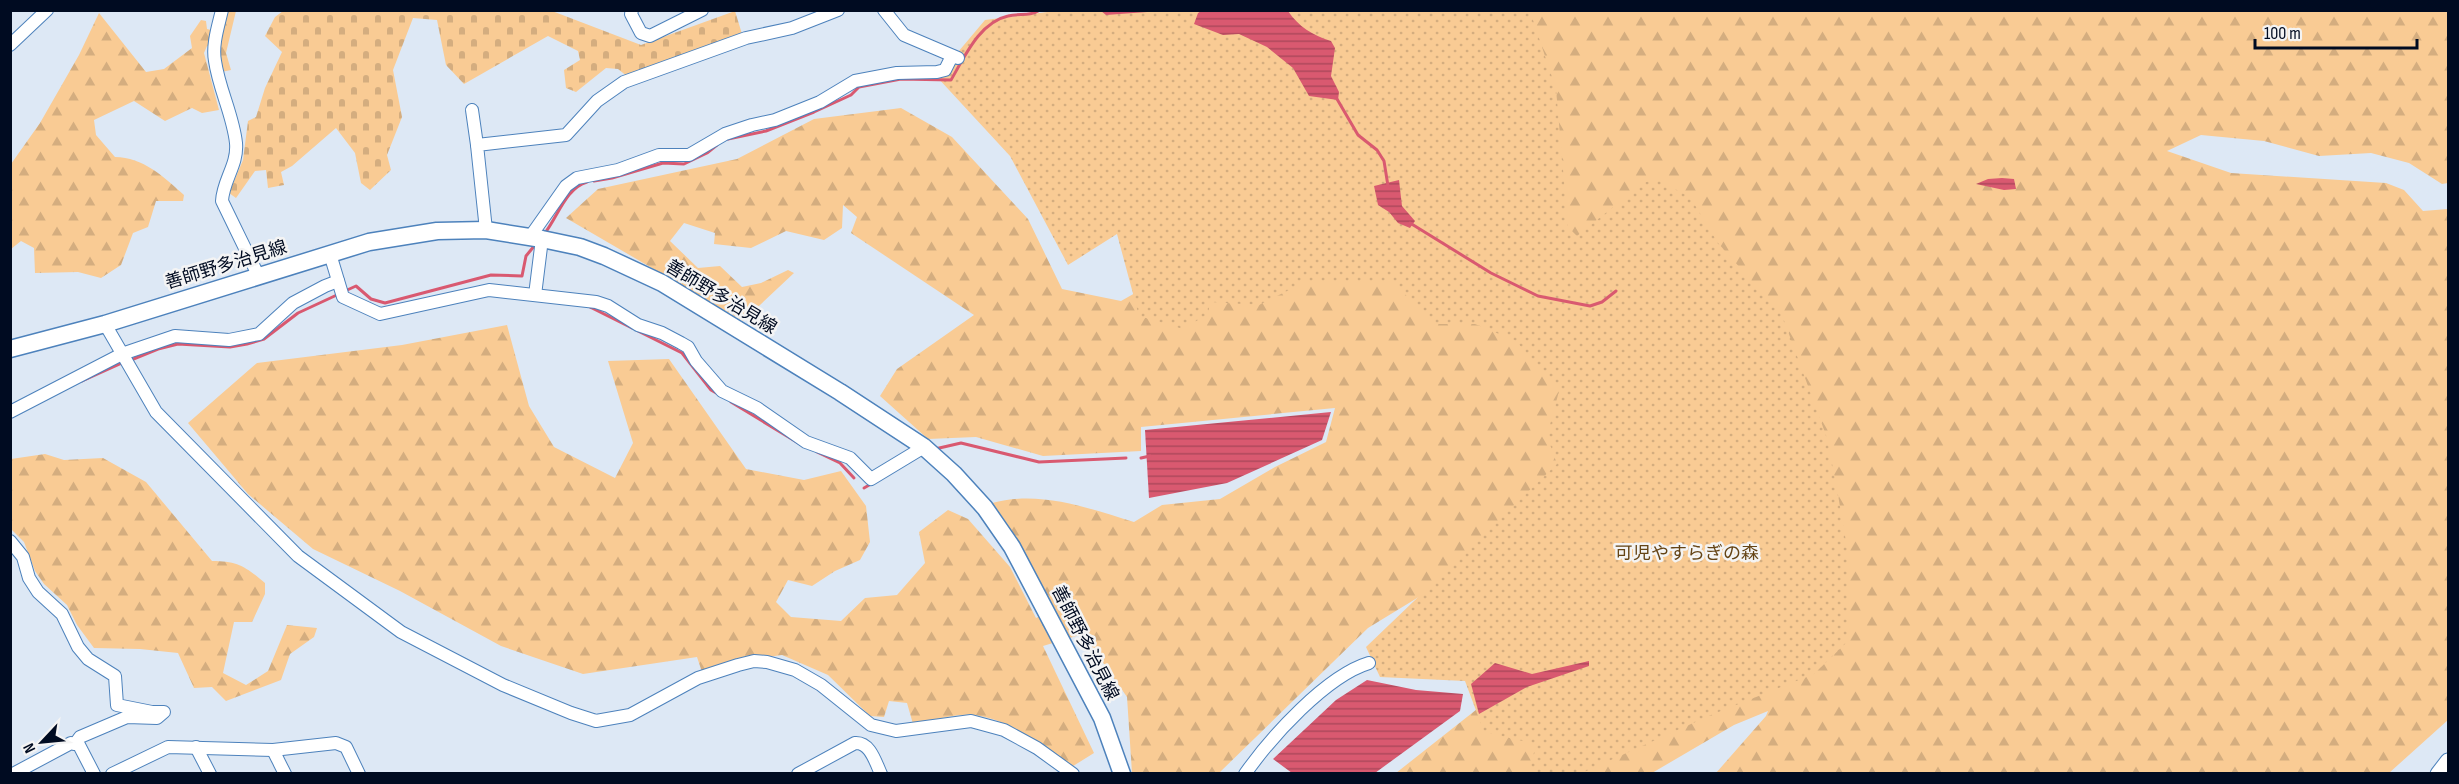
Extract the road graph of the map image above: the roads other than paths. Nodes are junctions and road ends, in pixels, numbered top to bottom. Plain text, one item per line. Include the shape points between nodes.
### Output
1 (47, 10) edge
2 (222, 10) edge
3 (632, 10) edge
4 (702, 10) edge
5 (838, 10) edge
6 (884, 10) edge
7 (10, 45) edge
8 (472, 110) dead end
9 (477, 145) junction
10 (486, 230) junction
11 (538, 241) junction
12 (330, 254) junction
13 (258, 275) junction
14 (340, 288) junction
15 (535, 295) junction
16 (105, 324) junction
17 (10, 349) edge
18 (122, 354) junction
19 (10, 412) edge
20 (924, 447) junction
21 (10, 541) edge
22 (1369, 663) dead end
23 (871, 725) junction
24 (861, 742) junction
25 (75, 744) junction
26 (196, 747) junction
27 (273, 750) junction
28 (2448, 761) edge
29 (130, 769) edge
30 (803, 773) edge
31 (13, 774) edge
32 (94, 774) edge
33 (112, 774) edge
34 (210, 774) edge
35 (285, 774) edge
36 (359, 774) edge
37 (881, 774) edge
38 (1073, 774) edge
39 (1122, 774) edge
40 (1245, 774) edge
41 (2438, 774) edge

1 - 7 street
2 - 13 street via 214,60 236,142 235,162 222,201
3 - 4 street via 641,33 650,36
5 - 9 street via 624,82 597,101 566,135
6 - 11 street via 904,35 956,57 945,70 937,72 897,73 855,81 820,102 725,134 689,155 659,156 577,178 566,186
8 - 9 street
9 - 10 street
10 - 11 main road, 善師野多治見線
10 - 12 main road, 善師野多治見線 via 397,237
11 - 15 street
11 - 20 main road, 善師野多治見線 via 580,247 662,283
12 - 13 main road, 善師野多治見線
12 - 14 street
13 - 16 main road, 善師野多治見線
14 - 15 street via 380,314 489,290
14 - 18 street via 325,286 293,303 253,336 229,340 175,336
15 - 20 street via 596,302 681,343 722,391 757,408 806,442 850,458 871,479
16 - 17 main road, 善師野多治見線
16 - 18 street
18 - 19 street
18 - 23 street via 156,412 298,556 401,632 503,685 596,721 630,715 698,678 754,661 767,662 795,670 821,684
20 - 39 main road, 善師野多治見線 via 984,508 1012,547 1102,718
21 - 25 street via 23,557 38,592 62,614 78,647 88,659 115,676 117,705 164,712 157,718 127,717 80,737
22 - 40 street via 1347,673 1293,717
23 - 24 street
23 - 38 street via 896,731 970,721 1004,730 1037,747
24 - 30 street
24 - 37 street
25 - 31 street
25 - 32 street via 79,744
26 - 27 street
26 - 29 street via 168,747
26 - 34 street
27 - 35 street
27 - 36 street via 336,743 346,747
28 - 41 street
29 - 33 street

